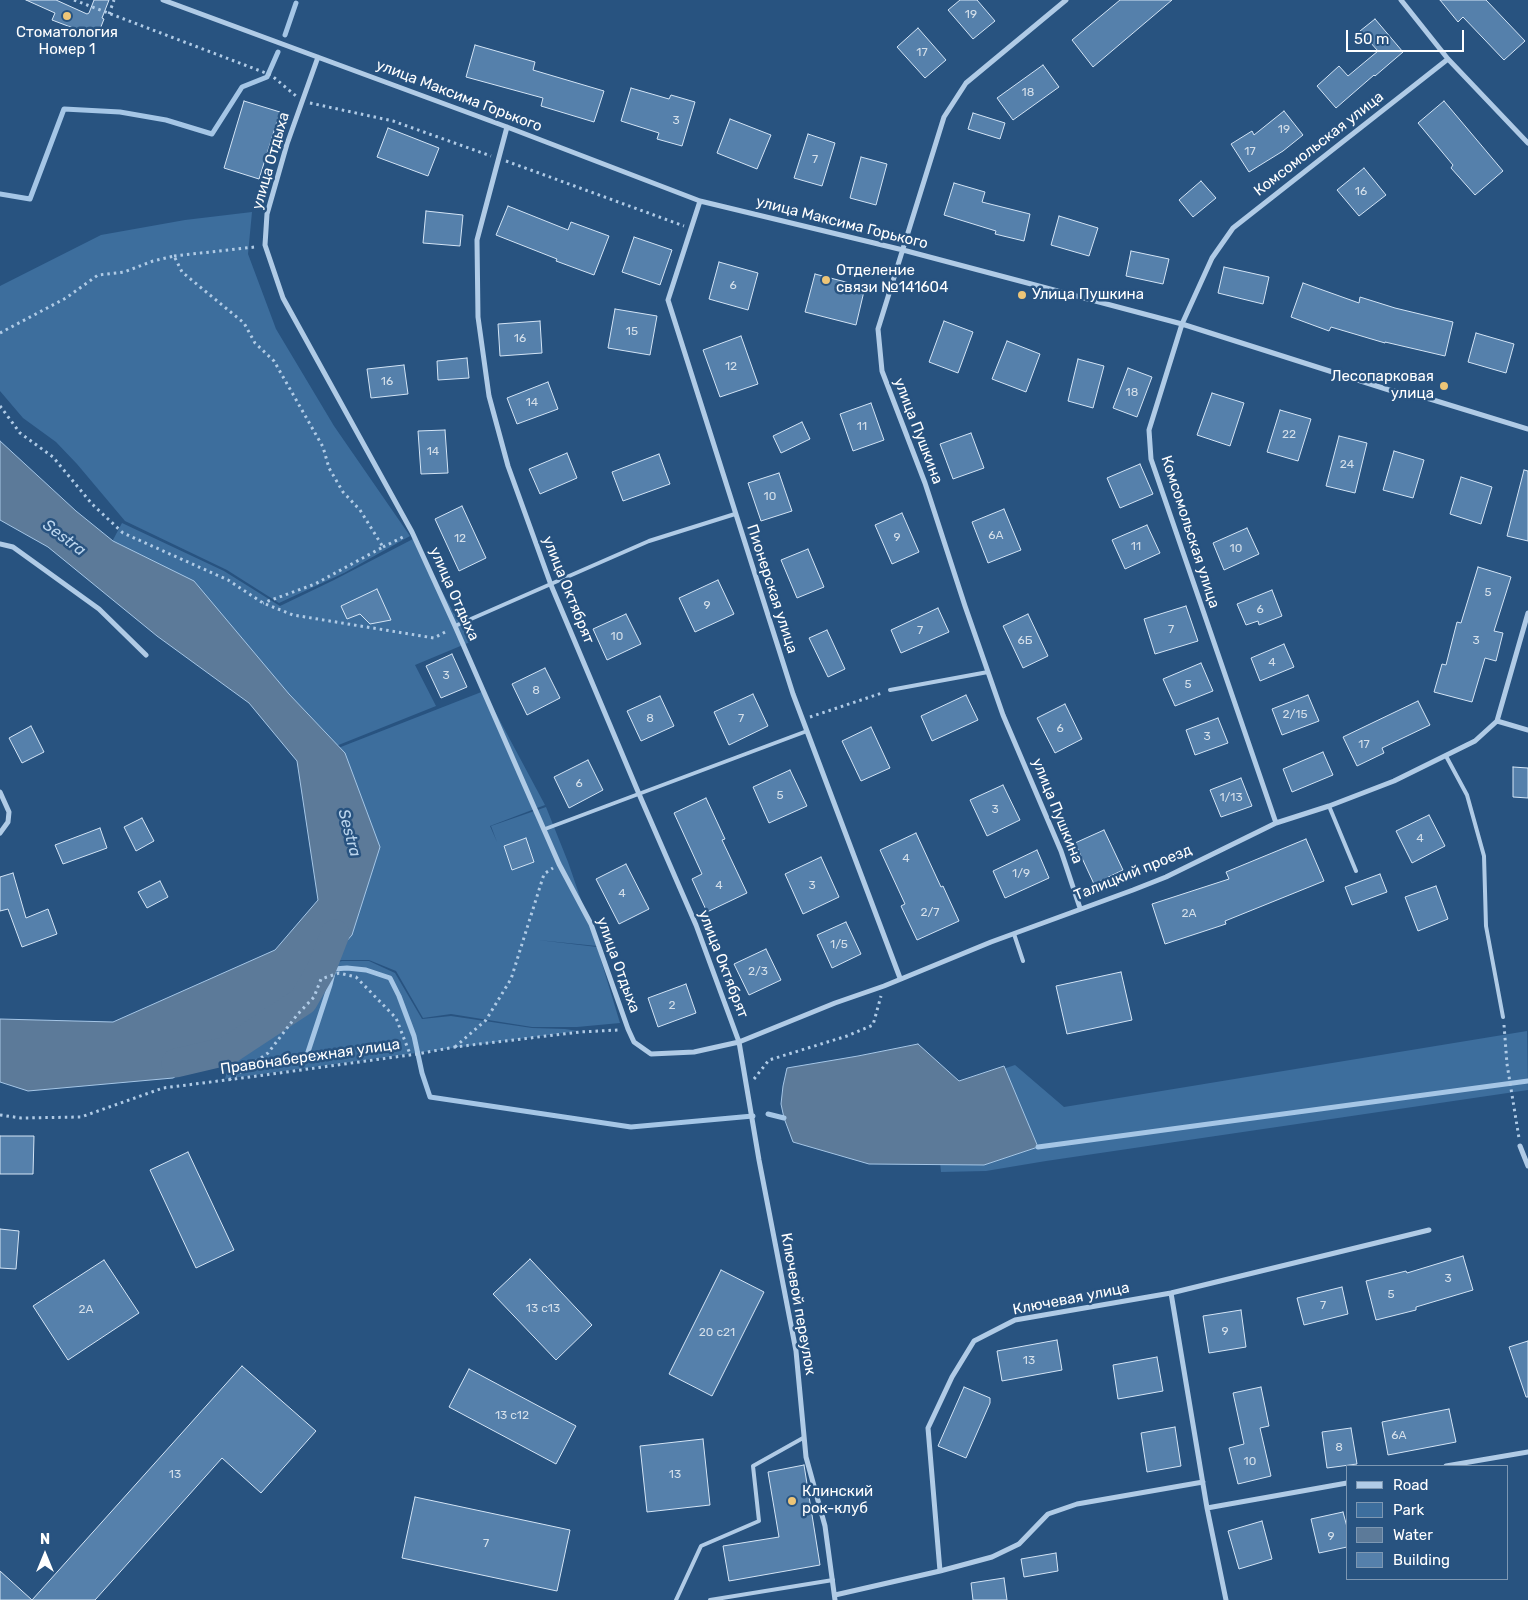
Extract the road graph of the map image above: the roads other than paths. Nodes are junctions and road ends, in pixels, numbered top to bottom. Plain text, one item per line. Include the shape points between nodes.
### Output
1 (163, 0) edge
2 (1066, 0) edge
3 (1401, 0) edge
4 (318, 57) junction
5 (1448, 59) junction
6 (507, 127) junction
7 (1528, 143) edge
8 (700, 201) junction
9 (903, 250) junction
10 (1182, 324) junction
11 (1528, 429) edge
12 (735, 514) junction
13 (0, 544) edge
14 (551, 585) junction
15 (1528, 613) edge
16 (455, 626) junction
17 (146, 655) dead end
18 (988, 672) junction
19 (890, 690) road end
20 (1497, 721) junction
21 (1528, 730) edge
22 (807, 731) junction
23 (1446, 756) junction
24 (0, 792) edge
25 (639, 794) junction
26 (1329, 806) junction
27 (1276, 824) junction
28 (545, 829) junction
29 (0, 833) edge
30 (1356, 871) dead end
31 (1080, 908) junction
32 (1014, 934) junction
33 (1023, 961) dead end
34 (900, 978) junction
35 (1503, 1017) road end
36 (739, 1042) junction
37 (1520, 1146) road end
38 (1528, 1166) edge
39 (1429, 1230) dead end
40 (1171, 1293) junction
41 (803, 1438) junction
42 (1528, 1452) edge
43 (1452, 1465) edge
44 (1203, 1482) junction
45 (1346, 1483) edge
46 (1207, 1508) junction
47 (940, 1571) junction
48 (833, 1580) junction
49 (835, 1597) edge
50 (676, 1600) edge
51 (710, 1600) edge
52 (1226, 1600) edge

1 - 4 street, улица Максима Горького
2 - 9 street, улица Пушкина via 966,83 944,117
3 - 5 street
4 - 6 street, улица Максима Горького
4 - 16 street, улица Отдыха via 287,144 267,214 265,245 283,298 412,532
5 - 7 street
5 - 10 street, Комсомольская улица via 1233,228 1212,258
6 - 8 street, улица Максима Горького
6 - 14 street, улица Октябрят via 477,240 478,317 489,396 506,457
8 - 9 street, улица Максима Горького
8 - 12 street, Пионерская улица via 668,300
9 - 10 street, улица Максима Горького
9 - 18 street, улица Пушкина via 878,329 882,371 925,483
10 - 11 street, улица Максима Горького via 1389,390
10 - 27 street, Комсомольская улица via 1149,430 1151,459
12 - 14 lane via 649,541
12 - 22 street, Пионерская улица
13 - 17 street via 13,547 98,610
14 - 16 lane
14 - 25 street, улица Октябрят
15 - 20 street
16 - 28 street, улица Отдыха
18 - 19 lane
18 - 31 street, улица Пушкина via 1061,850
20 - 21 street
20 - 23 street, Талицкий проезд via 1475,741
22 - 25 lane
22 - 34 street, Пионерская улица
23 - 26 street, Талицкий проезд via 1394,781
23 - 35 lane via 1467,795 1484,856 1486,926
24 - 29 street via 9,812 8,822
25 - 28 lane
25 - 36 street, улица Октябрят via 696,925
26 - 27 street, Талицкий проезд
26 - 30 lane
27 - 31 street, Талицкий проезд via 1166,877
28 - 36 street, улица Отдыха via 559,864 591,924 634,1042 651,1054 694,1052
31 - 32 street, Талицкий проезд
32 - 33 lane
32 - 34 street, Талицкий проезд
34 - 36 street, Талицкий проезд
36 - 41 street, Ключевой переулок via 796,1351
37 - 38 street
39 - 40 street, Ключевая улица
40 - 44 street
40 - 47 street, Ключевая улица via 1014,1320 974,1341 952,1377 928,1428
41 - 48 street, Ключевой переулок via 825,1526
41 - 50 lane via 753,1466 759,1522 701,1546
42 - 43 street
44 - 46 street
44 - 47 street via 1077,1504 1055,1511 1048,1514 1019,1544 992,1557
45 - 46 street
46 - 52 street
47 - 49 street
48 - 49 street, Ключевой переулок
48 - 51 lane

